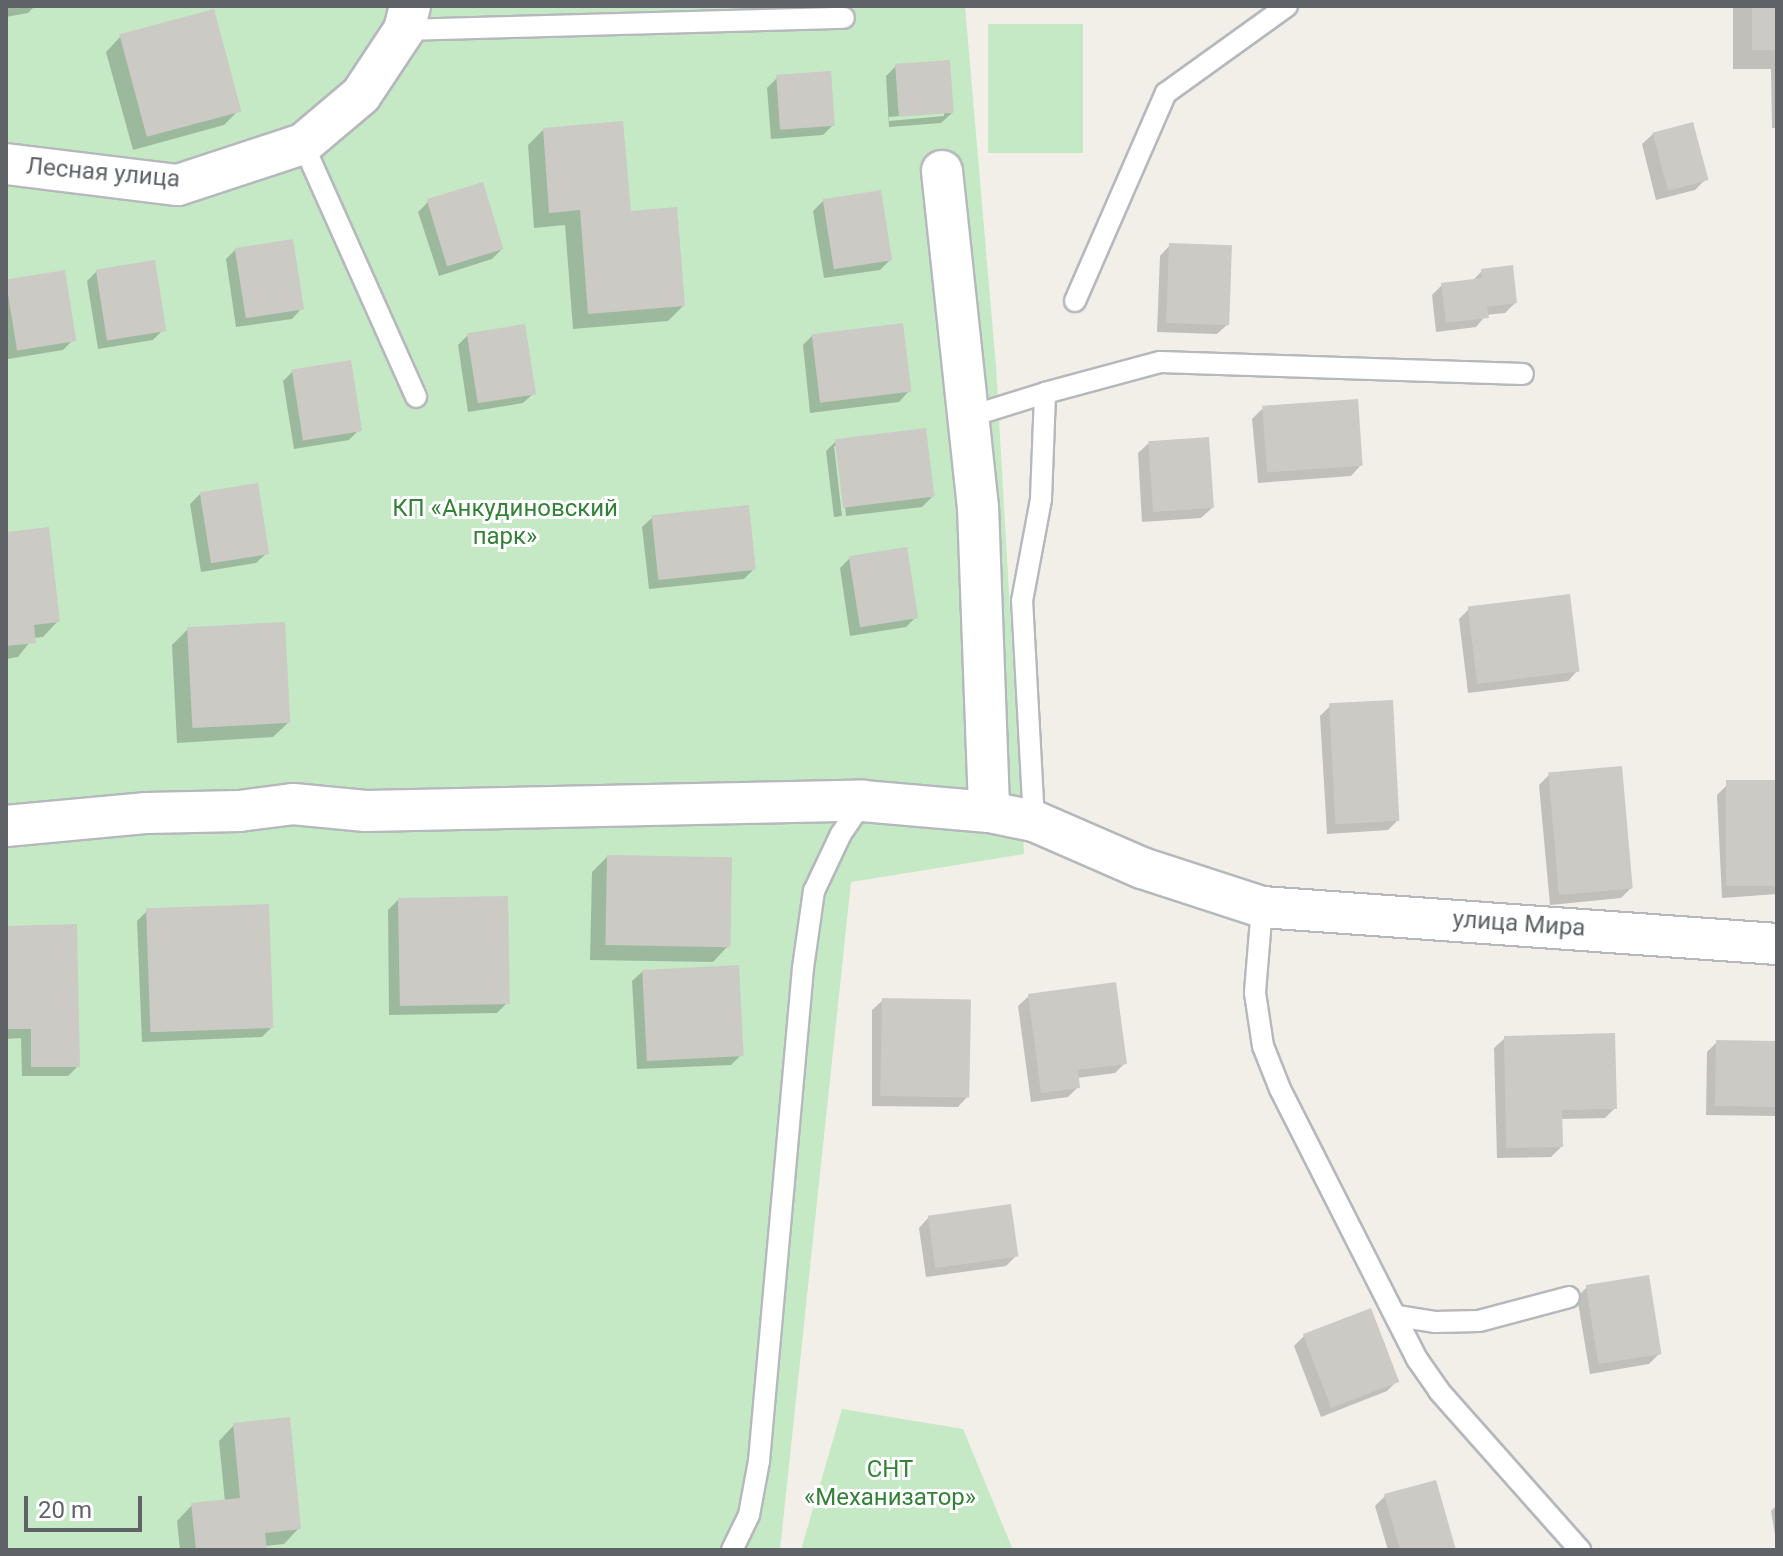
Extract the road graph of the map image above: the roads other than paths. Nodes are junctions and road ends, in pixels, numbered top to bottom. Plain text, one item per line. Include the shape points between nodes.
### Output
1 (1287, 6) edge
2 (407, 18) edge
3 (844, 18) dead end
4 (303, 144) junction
5 (6, 164) edge
6 (942, 171) dead end
7 (1075, 301) dead end
8 (1523, 374) dead end
9 (1045, 393) junction
10 (416, 397) dead end
11 (968, 417) junction
12 (863, 801) junction
13 (989, 812) junction
14 (1034, 821) junction
15 (6, 826) edge
16 (1262, 907) junction
17 (1777, 944) edge
18 (1569, 1297) dead end
19 (1397, 1316) junction
20 (732, 1550) edge
21 (1580, 1550) edge

1 - 7 lane via 1166,93
2 - 3 lane
2 - 4 street, Лесная улица via 361,95
4 - 5 street, Лесная улица via 178,185
4 - 10 lane
6 - 11 street
8 - 9 lane via 1160,362
9 - 11 lane
9 - 14 lane via 1041,499 1022,601
11 - 13 street via 978,507
12 - 13 street, улица Мира
12 - 15 street, улица Мира via 366,811 293,804
12 - 20 lane via 814,891 759,1461 749,1515
13 - 14 street, улица Мира
14 - 16 street, улица Мира via 1142,868
16 - 17 street, улица Мира
16 - 19 lane via 1255,993 1263,1046
18 - 19 lane via 1479,1321
19 - 21 lane via 1439,1391

